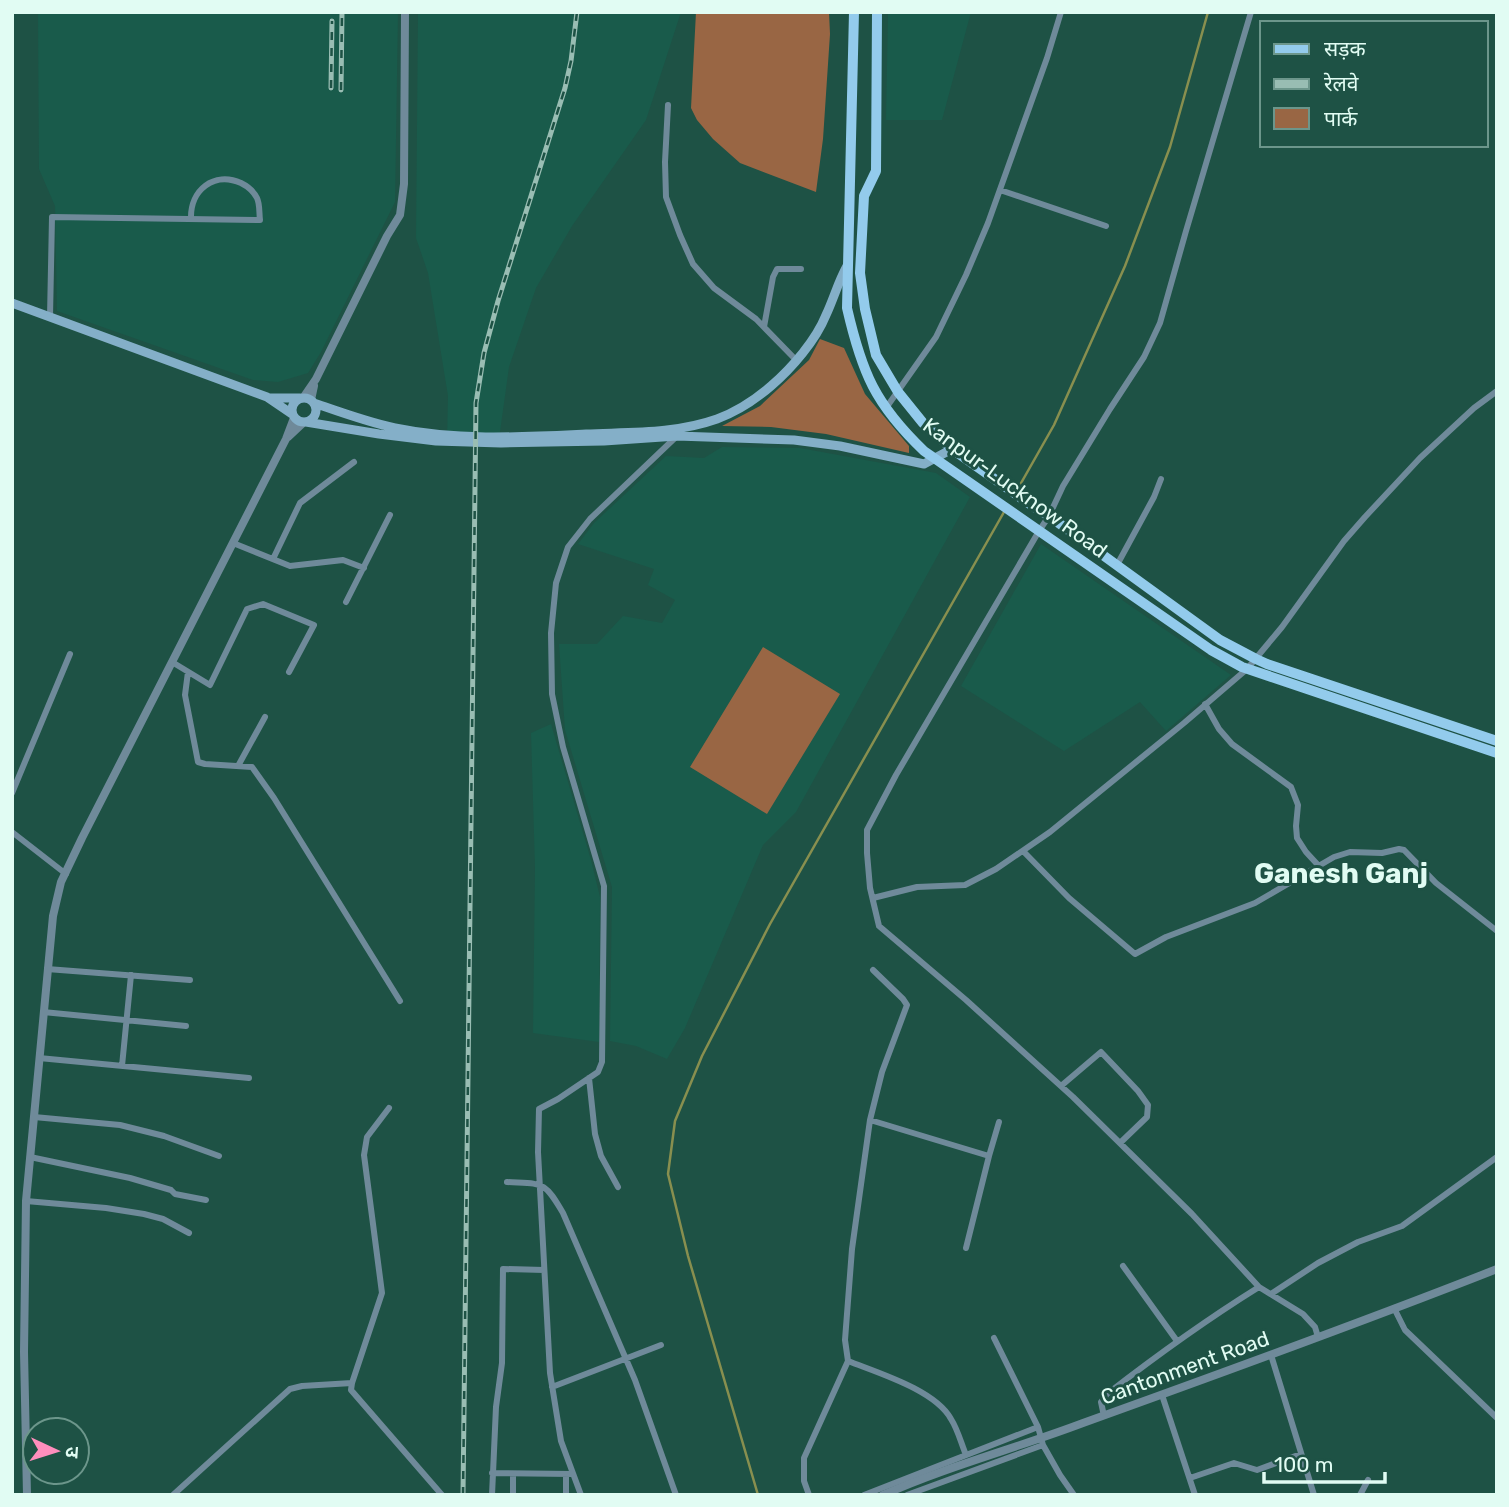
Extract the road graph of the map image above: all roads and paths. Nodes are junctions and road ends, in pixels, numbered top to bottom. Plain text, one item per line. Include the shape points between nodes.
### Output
1 (405, 12) edge
2 (854, 12) edge
3 (877, 12) edge
4 (1061, 12) edge
5 (1251, 12) edge
6 (668, 105) dead end
7 (851, 184) junction
8 (869, 186) junction
9 (1000, 190) junction
10 (191, 219) junction
11 (1105, 226) dead end
12 (848, 266) junction
13 (801, 269) dead end
14 (12, 303) edge
15 (50, 317) junction
16 (764, 327) junction
17 (796, 360) junction
18 (1497, 391) edge
19 (898, 393) junction
20 (267, 397) junction
21 (307, 400) junction
22 (885, 408) junction
23 (299, 419) junction
24 (677, 436) junction
25 (952, 449) junction
26 (936, 459) junction
27 (354, 462) dead end
28 (1161, 479) dead end
29 (390, 515) dead end
30 (1049, 516) junction
31 (1039, 531) junction
32 (233, 543) junction
33 (273, 559) junction
34 (1117, 565) junction
35 (364, 568) junction
36 (346, 602) dead end
37 (70, 654) dead end
38 (1255, 659) junction
39 (172, 662) junction
40 (1247, 669) junction
41 (188, 672) junction
42 (289, 672) dead end
43 (1205, 704) junction
44 (1368, 704) junction
45 (265, 717) dead end
46 (1497, 741) edge
47 (1497, 753) edge
48 (238, 766) junction
49 (12, 793) edge
50 (12, 832) edge
51 (1023, 850) junction
52 (1318, 865) junction
53 (66, 874) junction
54 (873, 898) junction
55 (1497, 931) edge
56 (47, 969) junction
57 (873, 970) dead end
58 (131, 975) junction
59 (190, 980) dead end
60 (400, 1000) dead end
61 (43, 1012) junction
62 (127, 1020) junction
63 (186, 1026) dead end
64 (39, 1058) junction
65 (122, 1066) junction
66 (249, 1078) dead end
67 (589, 1078) junction
68 (1061, 1086) junction
69 (389, 1108) dead end
70 (34, 1117) junction
71 (870, 1120) junction
72 (999, 1122) dead end
73 (1120, 1143) junction
74 (219, 1156) dead end
75 (989, 1156) junction
76 (30, 1157) junction
77 (1497, 1157) edge
78 (507, 1182) dead end
79 (539, 1183) junction
80 (618, 1187) dead end
81 (206, 1200) dead end
82 (26, 1201) junction
83 (189, 1233) dead end
84 (966, 1248) dead end
85 (1123, 1266) dead end
86 (1497, 1269) edge
87 (544, 1270) junction
88 (1259, 1287) junction
89 (1271, 1294) junction
90 (1394, 1308) junction
91 (1318, 1337) junction
92 (994, 1338) dead end
93 (1177, 1341) junction
94 (662, 1345) dead end
95 (12, 1350) edge
96 (24, 1352) junction
97 (1271, 1355) junction
98 (626, 1358) junction
99 (848, 1361) junction
100 (352, 1383) junction
101 (552, 1387) junction
102 (1162, 1395) junction
103 (1104, 1416) junction
104 (1497, 1418) edge
105 (1038, 1427) junction
106 (1042, 1441) junction
107 (1301, 1454) junction
108 (966, 1455) junction
109 (492, 1474) junction
110 (513, 1474) junction
111 (570, 1474) junction
112 (1190, 1478) junction
113 (1368, 1480) dead end
114 (27, 1495) edge
115 (173, 1495) edge
116 (442, 1495) edge
117 (492, 1495) edge
118 (513, 1495) edge
119 (566, 1495) edge
120 (581, 1495) edge
121 (677, 1495) edge
122 (808, 1495) edge
123 (864, 1495) edge
124 (883, 1495) edge
125 (907, 1495) edge
126 (1074, 1495) edge
127 (1195, 1495) edge
128 (1314, 1495) edge
129 (1360, 1495) edge

1 - 21 street via 400,215
2 - 7 main road, Kanpur-Lucknow Road
3 - 8 main road, Kanpur-Lucknow Road via 876,171
4 - 9 street
5 - 30 street via 1160,323
6 - 16 street via 666,197 680,235 693,264 714,288
7 - 8 main road
7 - 12 main road, Kanpur-Lucknow Road
8 - 19 main road, Kanpur-Lucknow Road via 864,196 860,273 865,309 876,355
9 - 11 street
9 - 19 street via 936,337
10 - 10 street via 260,220 257,198 233,179 213,180 193,202
10 - 15 street via 52,217
12 - 17 main road via 825,317
12 - 22 main road, Kanpur-Lucknow Road via 847,307 855,345
13 - 16 street via 777,270
14 - 15 main road
15 - 20 main road
16 - 17 street
17 - 21 main road via 748,403 718,418 646,432 509,437 436,434 395,428
18 - 38 street via 1430,449 1367,515
19 - 22 street
19 - 25 main road, Kanpur-Lucknow Road
20 - 21 main road
20 - 23 main road
21 - 23 main road via 293,405
21 - 23 main road via 315,415
22 - 26 main road, Kanpur-Lucknow Road via 901,429
23 - 24 main road via 449,442
23 - 32 street
24 - 26 main road via 794,440 924,464
24 - 67 street via 590,519 568,547 556,583 552,694 604,886 602,1062
25 - 26 main road
25 - 30 main road, Kanpur-Lucknow Road
26 - 31 main road, Kanpur-Lucknow Road
27 - 33 street via 300,503
28 - 34 street
29 - 35 street
30 - 31 street
30 - 34 main road, Kanpur-Lucknow Road
31 - 40 main road, Kanpur-Lucknow Road via 1211,650
31 - 54 street via 867,830
32 - 33 street
32 - 39 street
33 - 35 street via 290,566 343,560
34 - 38 main road, Kanpur-Lucknow Road via 1220,640
35 - 36 street
37 - 49 street
38 - 40 street
38 - 44 main road, Kanpur-Lucknow Road
39 - 41 street
39 - 53 street
40 - 43 street
40 - 44 main road, Kanpur-Lucknow Road
41 - 42 street via 210,685 247,609 262,604 314,625
41 - 48 street via 184,695 198,762
43 - 51 street
43 - 52 street via 1232,744 1291,787 1298,805 1297,838
44 - 46 main road, Kanpur-Lucknow Road
44 - 47 main road, Kanpur-Lucknow Road
45 - 48 street
48 - 60 street via 252,767 274,798
50 - 53 street
51 - 52 street via 1069,898 1135,954 1166,937 1255,903
51 - 54 street via 965,885 917,887
52 - 55 street via 1350,852 1404,850 1436,883
53 - 56 street via 53,916
54 - 68 street via 879,926
56 - 58 street
56 - 61 street
57 - 71 street via 907,1005
58 - 59 street
58 - 62 street
61 - 62 street
61 - 64 street
62 - 63 street
62 - 65 street
64 - 65 street
64 - 70 street
65 - 66 street
67 - 79 street via 539,1109
67 - 80 street via 601,1156
68 - 73 street
68 - 73 street via 1101,1052 1148,1105 1147,1117
69 - 100 street via 367,1137 364,1155 382,1293
70 - 74 street via 120,1125
70 - 76 street
71 - 75 street
71 - 99 street via 852,1249 845,1340
72 - 75 street
73 - 88 street
75 - 84 street
76 - 81 street
76 - 82 street
77 - 89 street via 1402,1226 1357,1242
78 - 79 street
79 - 87 street
79 - 98 street via 563,1213
82 - 83 street via 145,1214
82 - 96 street
85 - 93 street
86 - 90 street, Cantonment Road
87 - 101 street
87 - 109 street via 503,1269 502,1363
88 - 89 street
88 - 93 street
89 - 91 street via 1303,1314
90 - 91 street, Cantonment Road
90 - 104 street via 1405,1330
91 - 97 street, Cantonment Road
92 - 105 street
93 - 103 street via 1107,1394 1101,1402
94 - 98 street
95 - 96 street
96 - 114 street
97 - 102 street, Cantonment Road
97 - 107 street
98 - 101 street
98 - 121 street
99 - 108 street via 910,1386 939,1404 951,1418
99 - 122 street via 804,1458
100 - 115 street via 290,1389
100 - 116 street via 351,1390
101 - 111 street
102 - 103 street, Cantonment Road
102 - 112 street
103 - 106 street, Cantonment Road
105 - 106 street
105 - 108 street
106 - 124 street, Cantonment Road via 991,1454
106 - 125 street
106 - 126 street
107 - 112 street via 1257,1470 1234,1463
107 - 128 street
108 - 123 street
109 - 110 street
109 - 117 street
110 - 111 street
110 - 118 street
111 - 119 street
111 - 120 street
112 - 127 street
113 - 129 street

